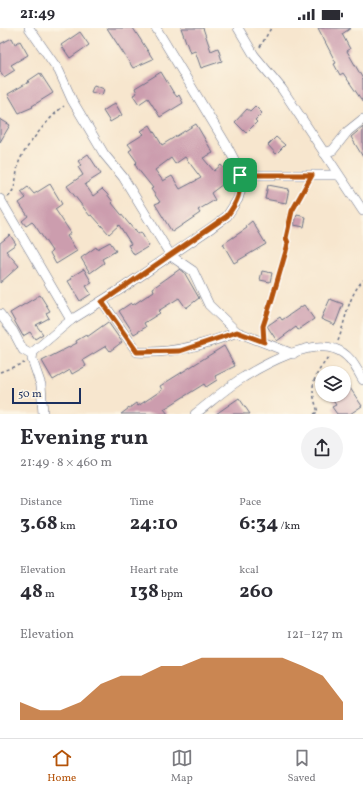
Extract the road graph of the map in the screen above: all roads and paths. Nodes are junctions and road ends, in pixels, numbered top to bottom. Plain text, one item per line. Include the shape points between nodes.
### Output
1 (29, 28) edge
2 (156, 28) edge
3 (238, 28) edge
4 (271, 28) edge
5 (254, 55) junction
6 (72, 100) junction
7 (363, 119) edge
8 (324, 153) junction
9 (240, 175) junction
10 (312, 175) junction
11 (338, 175) junction
12 (1, 201) edge
13 (361, 206) edge
14 (171, 256) junction
15 (363, 280) edge
16 (102, 302) junction
17 (0, 314) edge
18 (71, 320) junction
19 (237, 332) junction
20 (264, 342) junction
21 (336, 349) junction
22 (293, 354) junction
23 (32, 357) junction
24 (0, 372) edge
25 (363, 380) edge
26 (43, 414) edge
27 (195, 414) edge
28 (314, 414) edge

1 - 6 street via 59,71
2 - 9 street via 226,144
3 - 5 street
4 - 5 path
5 - 8 street via 282,89
6 - 12 path via 54,113 25,151 20,161 14,189
6 - 14 street
7 - 8 street via 348,131 333,150
8 - 11 street
9 - 10 street
9 - 14 street via 241,189 238,200 227,216
10 - 11 street
10 - 20 path via 292,211 286,251 263,326
11 - 13 street
12 - 18 street
14 - 16 street
14 - 19 street via 192,271 209,305
15 - 21 path via 352,296
16 - 18 street
16 - 19 street via 137,352 180,351
17 - 23 street via 23,350
18 - 23 street
19 - 20 street
20 - 22 street
21 - 22 street via 308,348
21 - 25 street via 349,357
21 - 28 path via 315,375 313,385 318,412
22 - 27 street via 243,378
23 - 24 path via 11,370
23 - 26 street via 41,385

